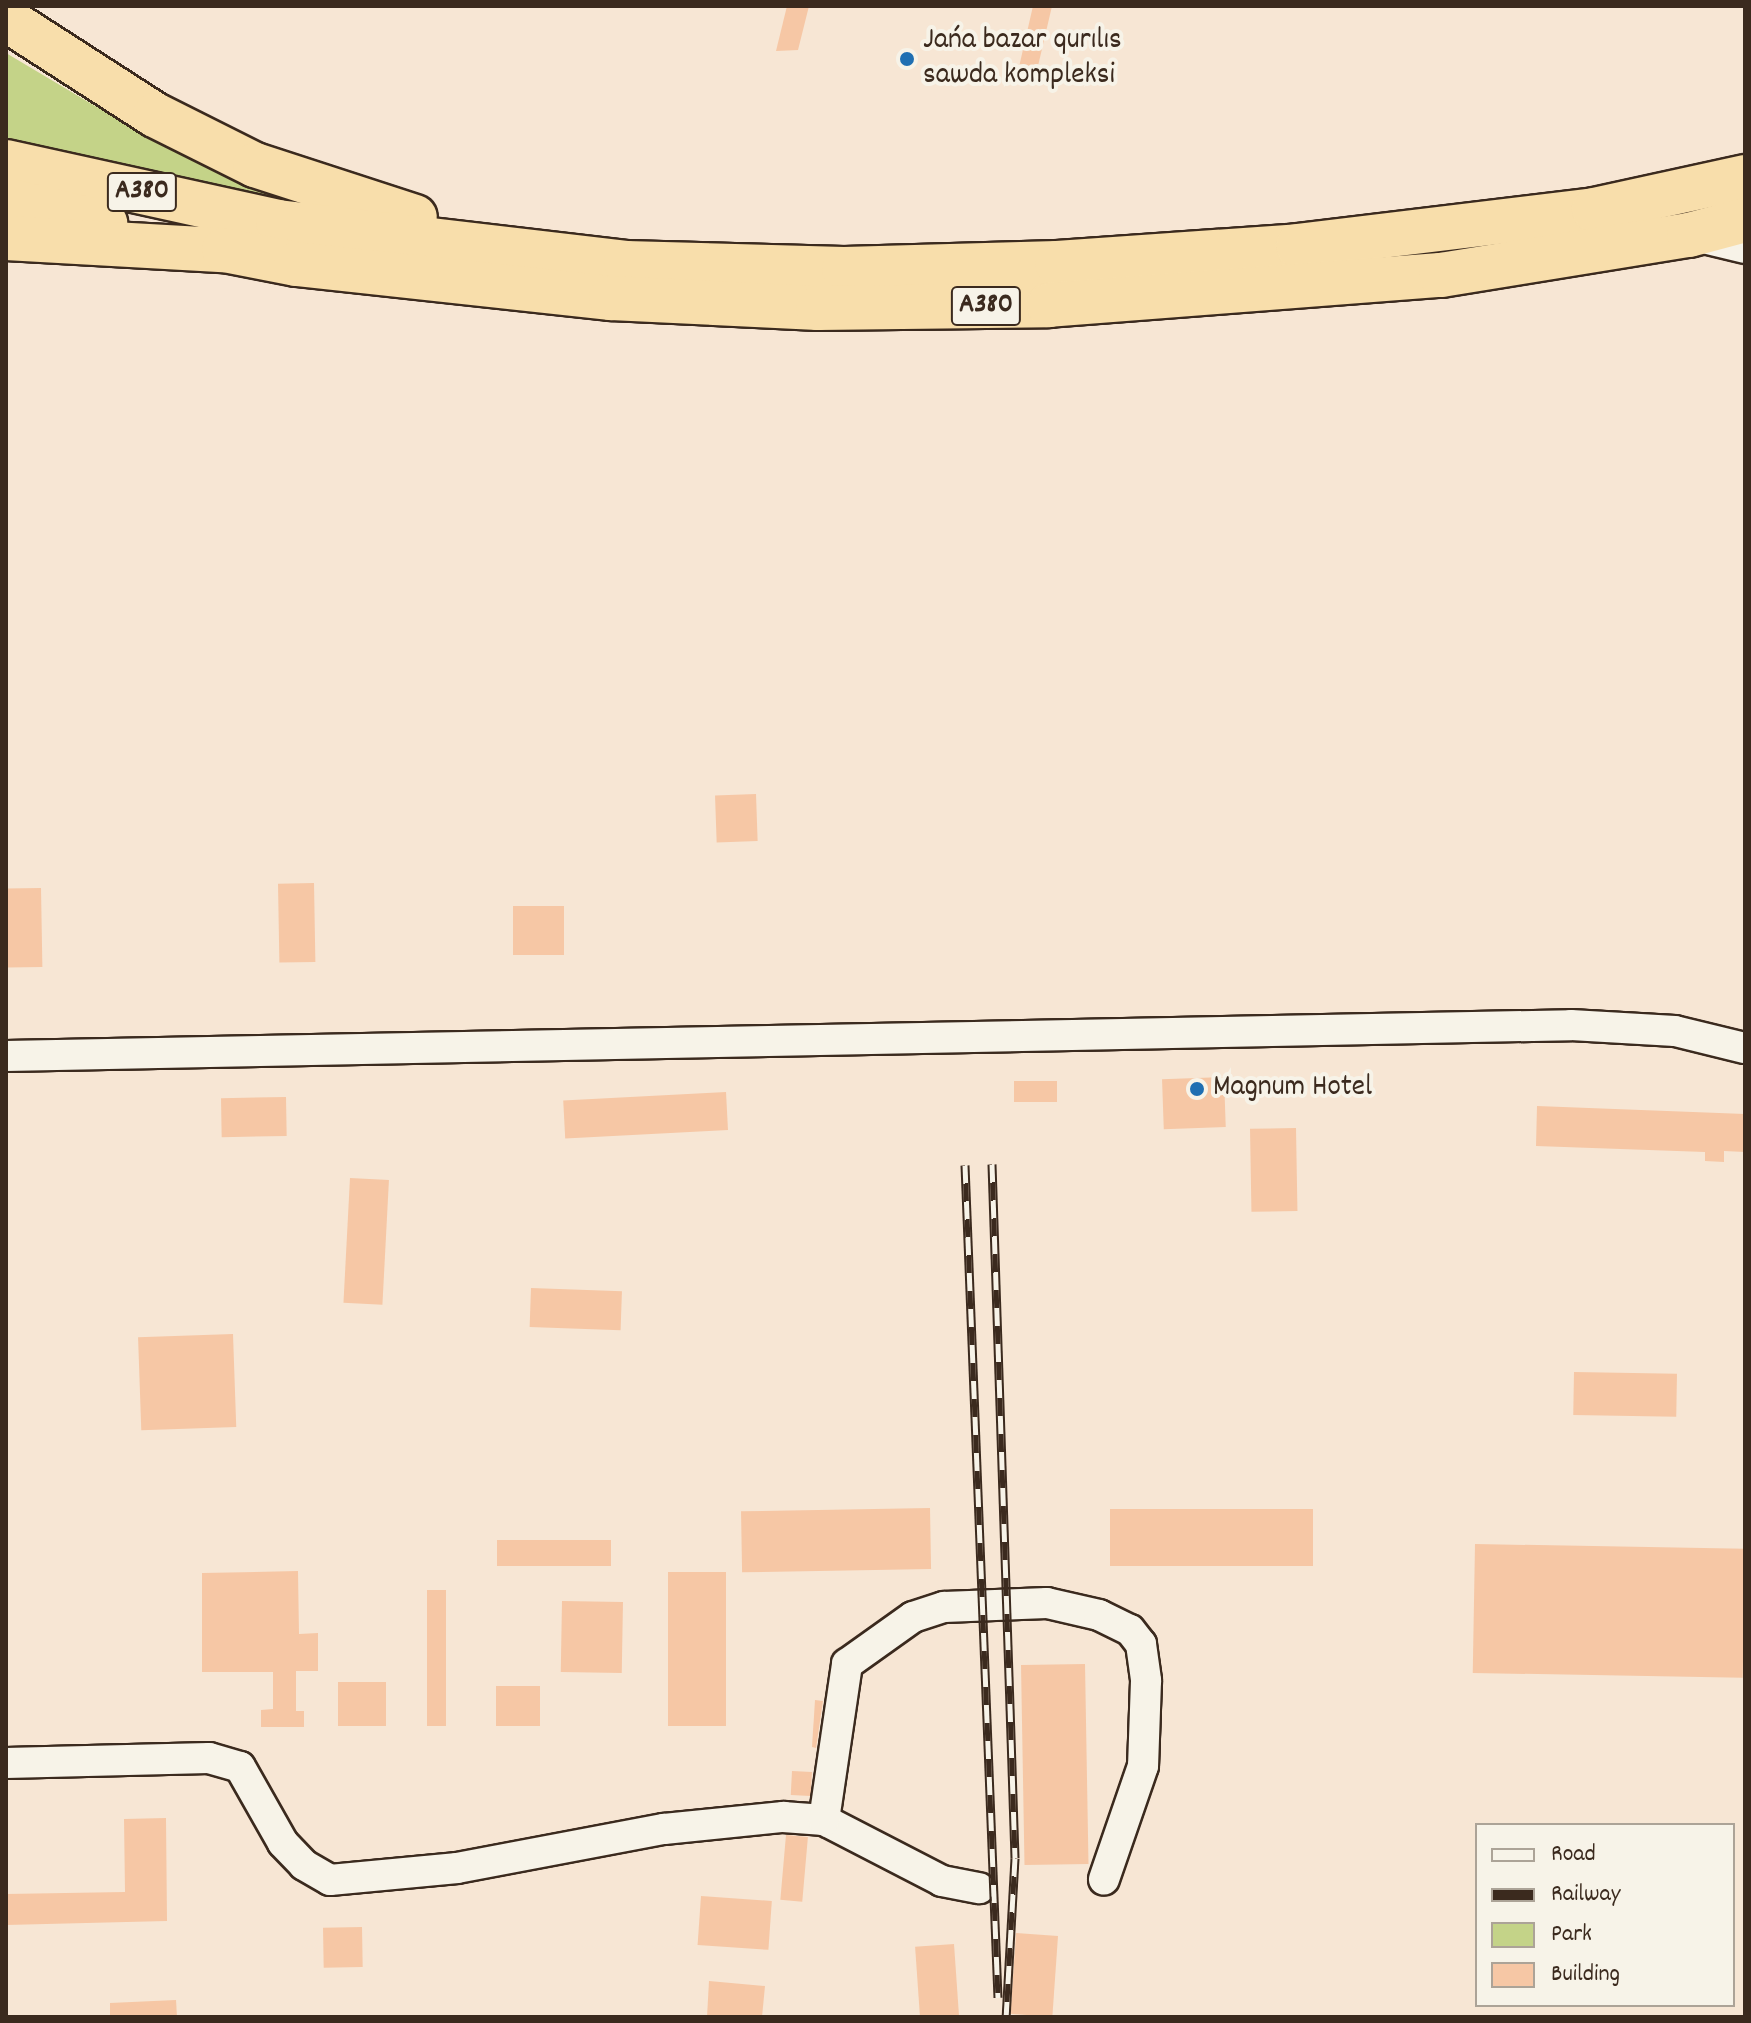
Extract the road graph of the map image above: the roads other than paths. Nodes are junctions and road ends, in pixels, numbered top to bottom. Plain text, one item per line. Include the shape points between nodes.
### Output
1 (6, 19) edge
2 (6, 162) edge
3 (1745, 177) edge
4 (6, 200) edge
5 (1745, 220) edge
6 (1689, 235) junction
7 (6, 238) edge
8 (1511, 242) junction
9 (1745, 248) edge
10 (224, 250) junction
11 (528, 251) junction
12 (1745, 1048) edge
13 (6, 1056) edge
14 (6, 1763) edge
15 (824, 1820) junction
16 (1104, 1879) dead end
17 (979, 1888) dead end

1 - 11 highway via 155,115 255,165
2 - 11 highway, A380 via 278,222
3 - 8 highway, A380 via 1594,210
4 - 10 highway, A380
5 - 6 highway, A380
6 - 8 highway, A380
6 - 9 street
7 - 10 highway
8 - 10 highway, A380 via 1441,275 1049,305 818,308 580,295 296,264
8 - 11 highway, A380 via 1298,246 1042,264 844,269 626,263
12 - 13 street via 1675,1031 1571,1025
14 - 15 street via 209,1758 240,1767 283,1843 304,1865 330,1880 457,1868 664,1829 783,1817
15 - 16 street via 847,1664 913,1617 944,1607 1047,1603 1099,1615 1130,1630 1141,1644 1146,1681 1143,1766
15 - 17 street via 942,1881

